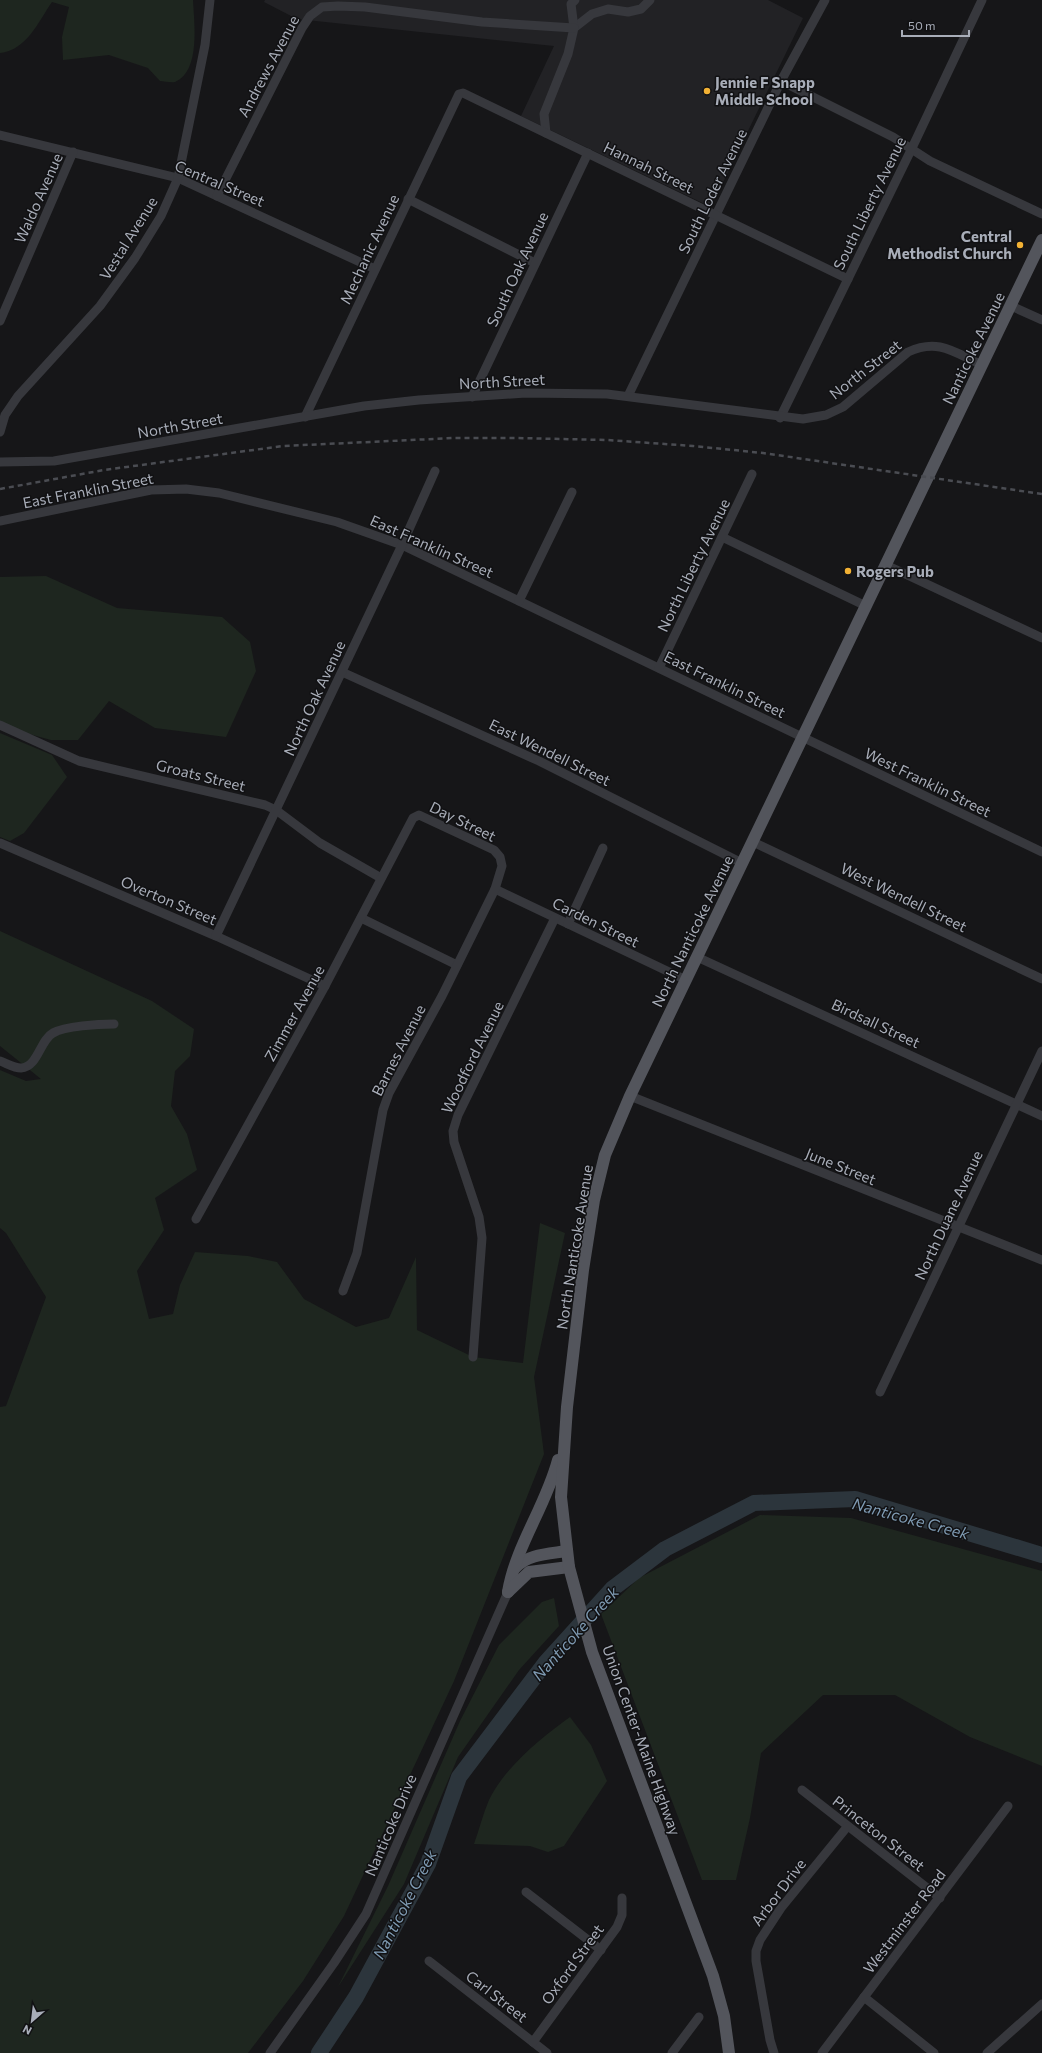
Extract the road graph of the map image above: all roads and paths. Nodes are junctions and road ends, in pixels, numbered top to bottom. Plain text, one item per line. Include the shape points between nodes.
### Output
1 (210, 0) edge
2 (575, 0) edge
3 (650, 0) edge
4 (825, 0) edge
5 (982, 0) edge
6 (574, 28) junction
7 (781, 81) junction
8 (459, 94) joint
9 (546, 133) junction
10 (0, 136) edge
11 (912, 148) junction
12 (74, 152) junction
13 (588, 153) junction
14 (178, 178) junction
15 (217, 196) junction
16 (408, 199) junction
17 (1042, 214) edge
18 (715, 215) junction
19 (1042, 240) edge
20 (535, 263) junction
21 (375, 269) junction
22 (848, 279) junction
23 (1011, 306) junction
24 (1042, 320) edge
25 (0, 321) edge
26 (982, 365) junction
27 (628, 396) junction
28 (472, 397) junction
29 (305, 417) junction
30 (780, 418) junction
31 (0, 432) edge
32 (0, 462) edge
33 (931, 469) joint
34 (435, 471) dead end
35 (752, 474) dead end
36 (572, 492) dead end
37 (0, 521) edge
38 (722, 536) junction
39 (402, 544) junction
40 (886, 566) junction
41 (519, 601) junction
42 (866, 606) junction
43 (1042, 638) edge
44 (659, 668) junction
45 (342, 672) junction
46 (0, 726) edge
47 (803, 737) junction
48 (276, 810) junction
49 (413, 818) joint
50 (753, 842) junction
51 (0, 843) edge
52 (603, 848) dead end
53 (1042, 852) edge
54 (500, 857) joint
55 (742, 863) junction
56 (381, 878) junction
57 (495, 889) junction
58 (360, 918) junction
59 (555, 918) junction
60 (568, 924) junction
61 (216, 936) junction
62 (697, 957) junction
63 (457, 965) junction
64 (1042, 979) edge
65 (686, 980) junction
66 (325, 986) junction
67 (114, 1024) dead end
68 (1042, 1051) edge
69 (0, 1061) edge
70 (630, 1096) junction
71 (1017, 1104) junction
72 (1042, 1116) edge
73 (196, 1219) dead end
74 (958, 1228) junction
75 (1042, 1260) edge
76 (343, 1291) dead end
77 (473, 1357) dead end
78 (880, 1392) dead end
79 (564, 1432) junction
80 (567, 1551) junction
81 (569, 1566) junction
82 (512, 1572) junction
83 (508, 1592) junction
84 (802, 1790) dead end
85 (1008, 1806) dead end
86 (847, 1827) junction
87 (526, 1892) dead end
88 (622, 1898) dead end
89 (940, 1898) junction
90 (601, 1950) junction
91 (429, 1961) dead end
92 (864, 1997) junction
93 (1042, 2004) edge
94 (700, 2017) dead end
95 (533, 2042) junction
96 (270, 2053) edge
97 (547, 2053) edge
98 (672, 2053) edge
99 (729, 2053) edge
100 (774, 2053) edge
101 (822, 2053) edge
102 (934, 2053) edge
103 (987, 2053) edge

1 - 14 street, Vestal Avenue via 205,45
2 - 6 street via 571,4
3 - 6 street via 641,9 628,12 608,9 592,14
4 - 7 street, South Loder Avenue
5 - 11 street, South Liberty Avenue
6 - 9 street via 568,54 544,114
6 - 15 street, Andrews Avenue via 482,22 365,7 322,7 314,12 302,28
7 - 11 street
7 - 18 street, South Loder Avenue
8 - 9 street, Hannah Street via 463,93
8 - 16 street, Mechanic Avenue
9 - 13 street, Hannah Street
10 - 12 street, Central Street
11 - 17 street via 930,161
11 - 22 street, South Liberty Avenue
12 - 14 street, Central Street
12 - 25 street, Waldo Avenue
13 - 18 street, Hannah Street
13 - 20 street, South Oak Avenue
14 - 15 street, Central Street
14 - 31 street, Vestal Avenue via 161,216 135,258 100,306 18,396 5,415
15 - 21 street, Central Street
16 - 20 street
16 - 21 street, Mechanic Avenue
18 - 22 street, Hannah Street
18 - 27 street, South Loder Avenue
19 - 23 main road, Nanticoke Avenue
20 - 28 street, South Oak Avenue
21 - 29 street, Mechanic Avenue
22 - 30 street, South Liberty Avenue
23 - 24 street
23 - 26 main road, Nanticoke Avenue
26 - 30 street, North Street via 931,344 920,346 908,352 843,407 826,415 803,419
26 - 33 main road, Nanticoke Avenue
27 - 28 street, North Street via 564,392
27 - 30 street, North Street
28 - 29 street, North Street via 364,406
29 - 32 street, North Street via 54,461
33 - 40 main road, North Nanticoke Avenue
34 - 39 street, North Oak Avenue
35 - 38 street, North Liberty Avenue
36 - 41 street
37 - 39 street, East Franklin Street via 151,490 186,489 219,493 332,520
38 - 42 street
38 - 44 street, North Liberty Avenue
39 - 41 street, East Franklin Street
39 - 45 street, North Oak Avenue
40 - 42 main road, North Nanticoke Avenue
40 - 43 street
41 - 44 street, East Franklin Street
42 - 47 main road, North Nanticoke Avenue
44 - 47 street, East Franklin Street
45 - 48 street, North Oak Avenue
45 - 55 street, East Wendell Street via 532,758
46 - 48 street, Groats Street via 80,761 265,805
47 - 50 main road, North Nanticoke Avenue
47 - 53 street, West Franklin Street
48 - 56 street, Groats Street via 320,843
48 - 61 street, North Oak Avenue
49 - 54 street, Day Street via 419,815 494,850
49 - 56 street, Zimmer Avenue
50 - 55 main road, North Nanticoke Avenue
50 - 64 street, West Wendell Street
51 - 61 street, Overton Street
52 - 60 street
54 - 57 street, Barnes Avenue via 501,875
55 - 62 main road, North Nanticoke Avenue
56 - 58 street, Zimmer Avenue
57 - 59 street, Carden Street
57 - 63 street, Barnes Avenue
58 - 63 street
58 - 66 street, Zimmer Avenue
59 - 60 street, Carden Street
59 - 77 street, Woodford Avenue via 458,1115 453,1131 454,1142 479,1217 482,1238
60 - 65 street, Carden Street
61 - 66 street, Overton Street
62 - 65 main road, North Nanticoke Avenue
62 - 71 street, Birdsall Street
63 - 76 street, Barnes Avenue via 389,1093 383,1110 357,1253
65 - 70 main road, North Nanticoke Avenue
66 - 73 street, Zimmer Avenue
67 - 69 street via 95,1024 55,1032 46,1037 29,1065 22,1068
68 - 71 street, North Duane Avenue
70 - 74 street, June Street
70 - 79 main road, North Nanticoke Avenue via 605,1155 594,1200
71 - 72 street, Birdsall Street
71 - 74 street, North Duane Avenue
74 - 75 street, June Street
74 - 78 street, North Duane Avenue
79 - 80 main road, Union Center-Maine Highway via 561,1497
79 - 82 main road via 554,1477
80 - 81 main road, Union Center-Maine Highway
80 - 82 main road via 529,1558 519,1563
81 - 83 main road via 529,1572
81 - 99 main road, Union Center-Maine Highway via 592,1652 713,1976 724,2016
82 - 83 main road
83 - 96 street, Nanticoke Drive via 366,1914 334,1964
84 - 86 street, Princeton Street
85 - 89 street, Westminster Road
86 - 89 street, Princeton Street
86 - 100 street, Arbor Drive via 781,1908 760,1940 756,1951
87 - 90 street
88 - 90 street, Oxford Street via 622,1916
89 - 92 street, Westminster Road
90 - 95 street, Oxford Street
91 - 95 street, Carl Street
92 - 101 street, Westminster Road
92 - 102 street
93 - 103 street
94 - 98 street
95 - 97 street, Carl Street

